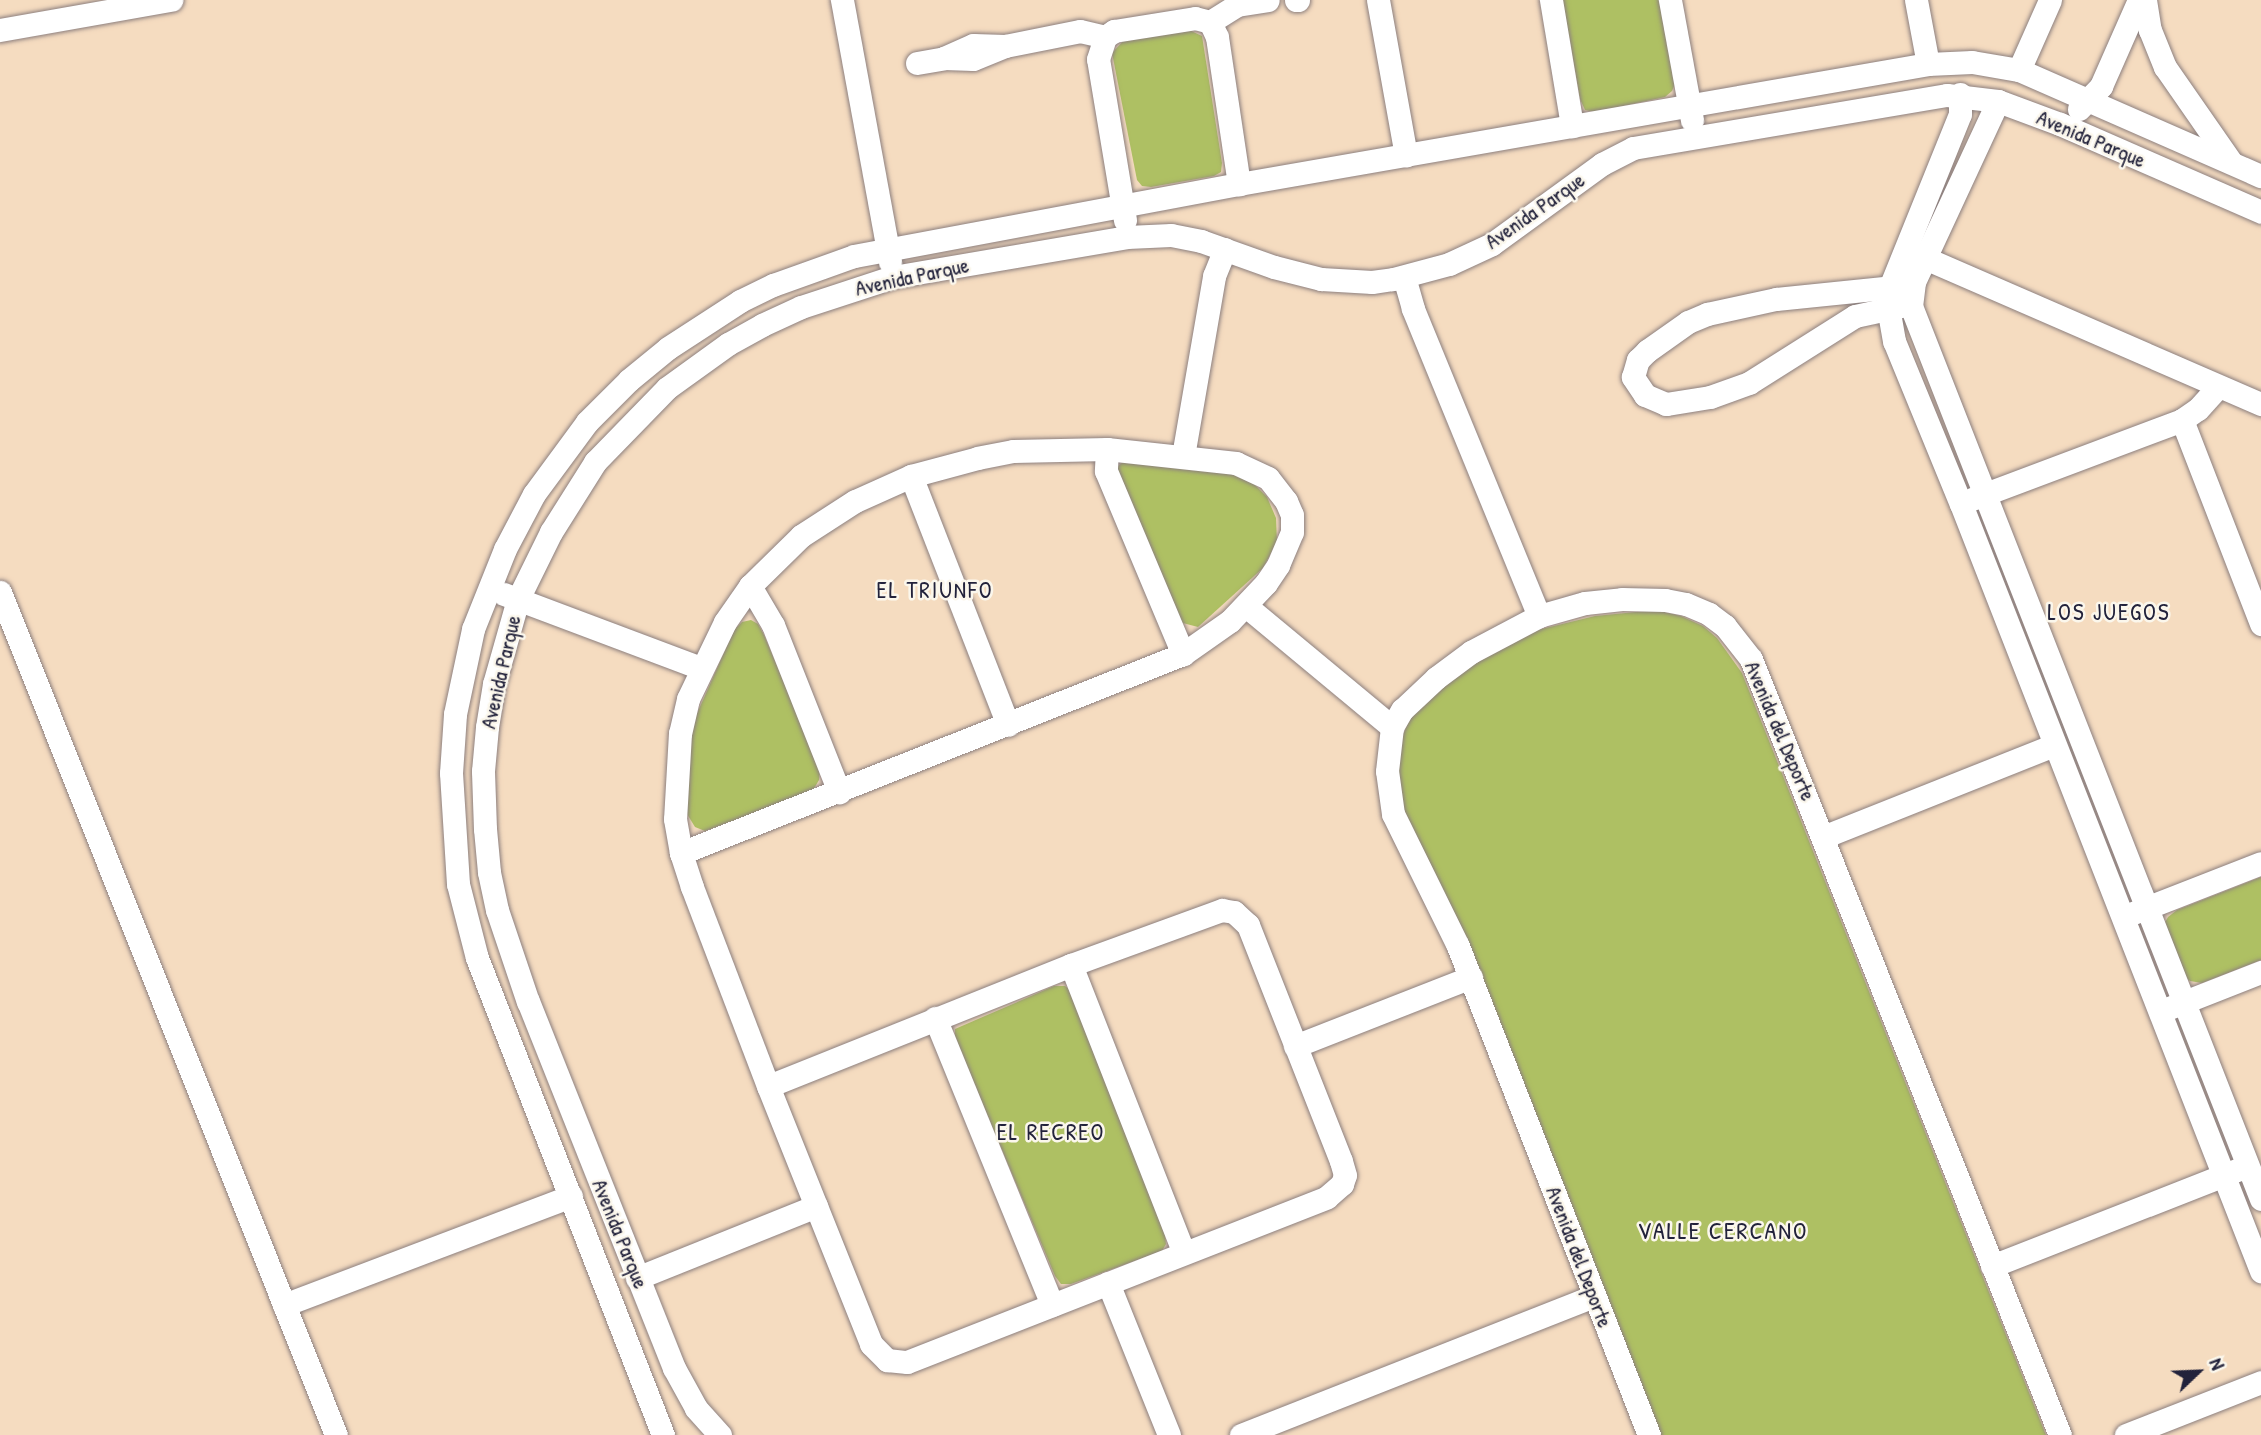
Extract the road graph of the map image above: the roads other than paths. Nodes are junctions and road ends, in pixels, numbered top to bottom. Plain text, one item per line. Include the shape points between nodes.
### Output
1 (842, 0) edge
2 (1268, 0) edge
3 (1378, 0) edge
4 (1551, 0) edge
5 (1671, 0) edge
6 (1916, 0) edge
7 (2050, 0) edge
8 (2139, 0) edge
9 (2146, 0) edge
10 (157, 1) edge
11 (1210, 22) junction
12 (0, 30) edge
13 (1105, 37) junction
14 (917, 63) dead end
15 (1928, 64) junction
16 (2018, 70) junction
17 (1960, 94) junction
18 (1998, 101) junction
19 (2089, 101) junction
20 (1689, 105) junction
21 (2060, 124) junction
22 (1572, 126) junction
23 (1696, 136) junction
24 (1406, 155) junction
25 (2232, 164) junction
26 (2261, 176) edge
27 (1239, 184) junction
28 (1124, 206) junction
29 (2261, 212) edge
30 (1127, 237) junction
31 (887, 249) junction
32 (1225, 250) junction
33 (1915, 254) junction
34 (893, 277) junction
35 (1404, 277) junction
36 (1900, 296) junction
37 (2218, 387) junction
38 (2261, 404) edge
39 (2182, 419) junction
40 (1107, 449) junction
41 (1183, 456) junction
42 (911, 476) junction
43 (1986, 494) junction
44 (1961, 504) junction
45 (750, 586) junction
46 (487, 588) junction
47 (0, 592) edge
48 (518, 599) junction
49 (1246, 606) junction
50 (1538, 616) junction
51 (2261, 624) edge
52 (1183, 654) junction
53 (701, 668) junction
54 (1009, 725) junction
55 (1392, 727) junction
56 (2054, 745) junction
57 (839, 792) junction
58 (1823, 837) junction
59 (681, 853) junction
60 (2261, 863) edge
61 (2146, 907) junction
62 (2123, 918) junction
63 (1070, 965) junction
64 (2261, 972) edge
65 (1471, 977) junction
66 (2183, 1003) junction
67 (2160, 1012) junction
68 (935, 1018) junction
69 (1295, 1046) junction
70 (768, 1086) junction
71 (2254, 1163) edge
72 (2224, 1175) junction
73 (571, 1196) junction
74 (2261, 1199) edge
75 (817, 1206) junction
76 (1184, 1253) junction
77 (1992, 1266) junction
78 (2261, 1271) edge
79 (637, 1278) junction
80 (1108, 1283) junction
81 (1594, 1296) junction
82 (284, 1305) junction
83 (1052, 1305) junction
84 (2261, 1382) edge
85 (696, 1408) junction
86 (661, 1428) edge
87 (336, 1435) edge
88 (720, 1435) edge
89 (1169, 1435) edge
90 (1241, 1435) edge
91 (1648, 1435) edge
92 (2060, 1435) edge
93 (2126, 1435) edge

1 - 31 street
2 - 11 street via 1237,5
3 - 24 street
4 - 22 street
5 - 20 street
6 - 15 street
7 - 16 street
8 - 19 street via 2101,86
9 - 25 street via 2150,30 2165,67
10 - 12 street
11 - 13 street via 1195,18 1114,31
11 - 27 street via 1217,37
13 - 14 street via 1080,31 1004,46 973,58
13 - 28 street via 1098,60
15 - 16 street, Avenida Parque via 1972,62
15 - 20 street, Avenida Parque
16 - 19 street, Avenida Parque
17 - 18 street, Avenida Parque
17 - 23 street, Avenida Parque
17 - 33 street via 1960,114
18 - 21 street, Avenida Parque
18 - 33 street
19 - 21 street
19 - 25 street, Avenida Parque
20 - 22 street, Avenida Parque
20 - 23 street
21 - 29 street, Avenida Parque
22 - 24 street, Avenida Parque
23 - 35 street, Avenida Parque via 1620,153 1492,244 1449,264
24 - 27 street, Avenida Parque
25 - 26 street, Avenida Parque
27 - 28 street, Avenida Parque
28 - 30 street
28 - 31 street, Avenida Parque
30 - 32 street, Avenida Parque via 1171,236
30 - 34 street, Avenida Parque
31 - 34 street
31 - 46 street, Avenida Parque via 810,270 740,301 629,380 587,422 540,485
32 - 35 street, Avenida Parque via 1321,279 1371,282
32 - 41 street via 1214,276
33 - 36 street
33 - 37 street
34 - 48 street, Avenida Parque via 762,325 667,388 594,462 551,532
35 - 50 street
36 - 36 street via 1776,299 1707,314 1647,351 1638,359 1633,377 1645,395 1665,404 1710,397 1749,383 1844,322
36 - 43 street
36 - 44 street via 1894,341
37 - 38 street
37 - 39 street
39 - 43 street
39 - 51 street
40 - 41 street
40 - 42 street via 1013,452
40 - 52 street via 1106,471
41 - 49 street via 1252,468 1268,478 1292,515 1287,547
42 - 45 street via 828,516
42 - 54 street
43 - 44 street
43 - 61 street
44 - 56 street
45 - 53 street
45 - 57 street via 772,625
46 - 48 street
46 - 73 street, Avenida Parque via 455,714 451,773 458,884 488,990
47 - 82 street
48 - 53 street
48 - 79 street, Avenida Parque via 486,727 483,771 489,872 509,950
49 - 52 street
49 - 55 street
50 - 55 street, Avenida del Deporte via 1436,678 1410,701
50 - 58 street, Avenida del Deporte via 1585,603 1640,599 1686,604 1717,620 1751,659
52 - 54 street
53 - 59 street via 688,699 677,754 675,818
54 - 57 street
55 - 65 street, Avenida del Deporte via 1387,771 1393,814
56 - 58 street
56 - 62 street
57 - 59 street
58 - 77 street, Avenida del Deporte
59 - 70 street
60 - 61 street
61 - 62 street
61 - 66 street
62 - 67 street
63 - 68 street
63 - 69 street via 1209,912 1234,912 1248,925
63 - 76 street
64 - 66 street
65 - 69 street
65 - 81 street, Avenida del Deporte
66 - 67 street
66 - 71 street
67 - 72 street
68 - 70 street
68 - 83 street
69 - 76 street via 1341,1161 1342,1184 1327,1197
70 - 75 street
71 - 72 street
71 - 74 street
72 - 77 street
72 - 78 street
73 - 82 street
73 - 86 street, Avenida Parque
75 - 79 street
75 - 83 street via 872,1344 887,1360 907,1362
76 - 80 street
77 - 92 street, Avenida del Deporte
79 - 85 street, Avenida Parque via 674,1368
80 - 83 street
80 - 89 street
81 - 90 street
81 - 91 street, Avenida del Deporte
82 - 87 street
84 - 93 street
85 - 86 street
85 - 88 street, Avenida Parque

